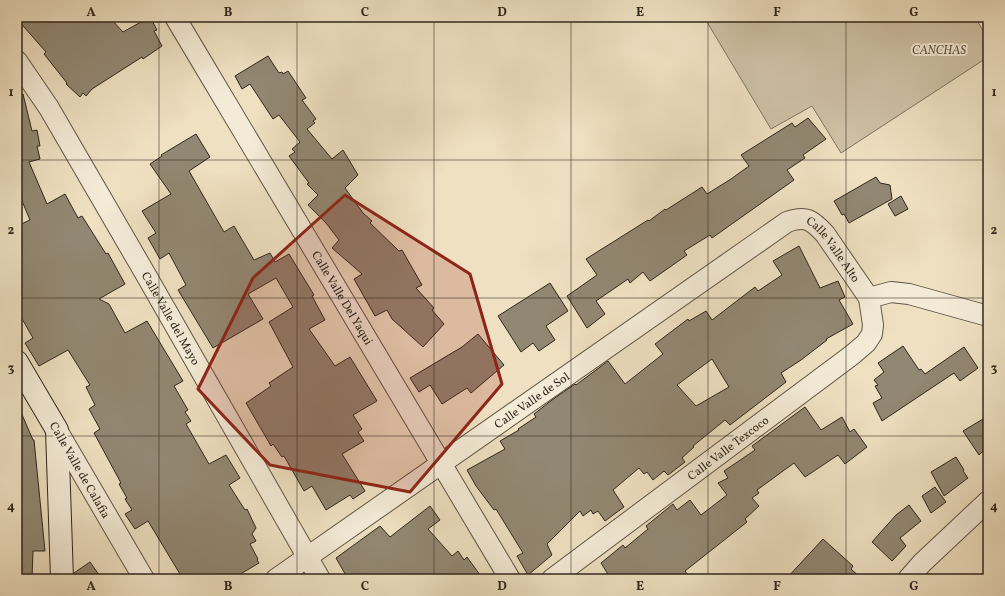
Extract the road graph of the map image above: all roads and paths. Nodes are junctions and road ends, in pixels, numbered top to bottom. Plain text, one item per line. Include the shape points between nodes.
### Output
1 (175, 17) edge
2 (17, 61) edge
3 (788, 222) joint
4 (869, 298) junction
5 (988, 316) edge
6 (17, 362) edge
7 (57, 430) junction
8 (440, 464) junction
9 (988, 501) edge
10 (307, 557) junction
11 (62, 579) edge
12 (144, 579) edge
13 (276, 579) edge
14 (320, 579) edge
15 (510, 579) edge
16 (552, 579) edge
17 (908, 579) edge

1 - 8 street, Calle Valle Del Yaqui
2 - 10 street, Calle Valle del Mayo via 49,108 135,255
3 - 4 street, Calle Valle Alto via 797,218 807,219 816,224
3 - 8 street, Calle Valle de Sol
4 - 5 street via 891,292 909,294
4 - 16 street, Calle Valle Texcoco via 873,324 872,334 866,343
6 - 7 street, Calle Valle de Calafia
7 - 11 street
7 - 12 street, Calle Valle de Calafia
8 - 10 street, Calle Valle de Sol
8 - 15 street, Calle Valle Del Yaqui
9 - 17 street
10 - 13 street, Calle Valle de Sol
10 - 14 street, Calle Valle del Mayo

